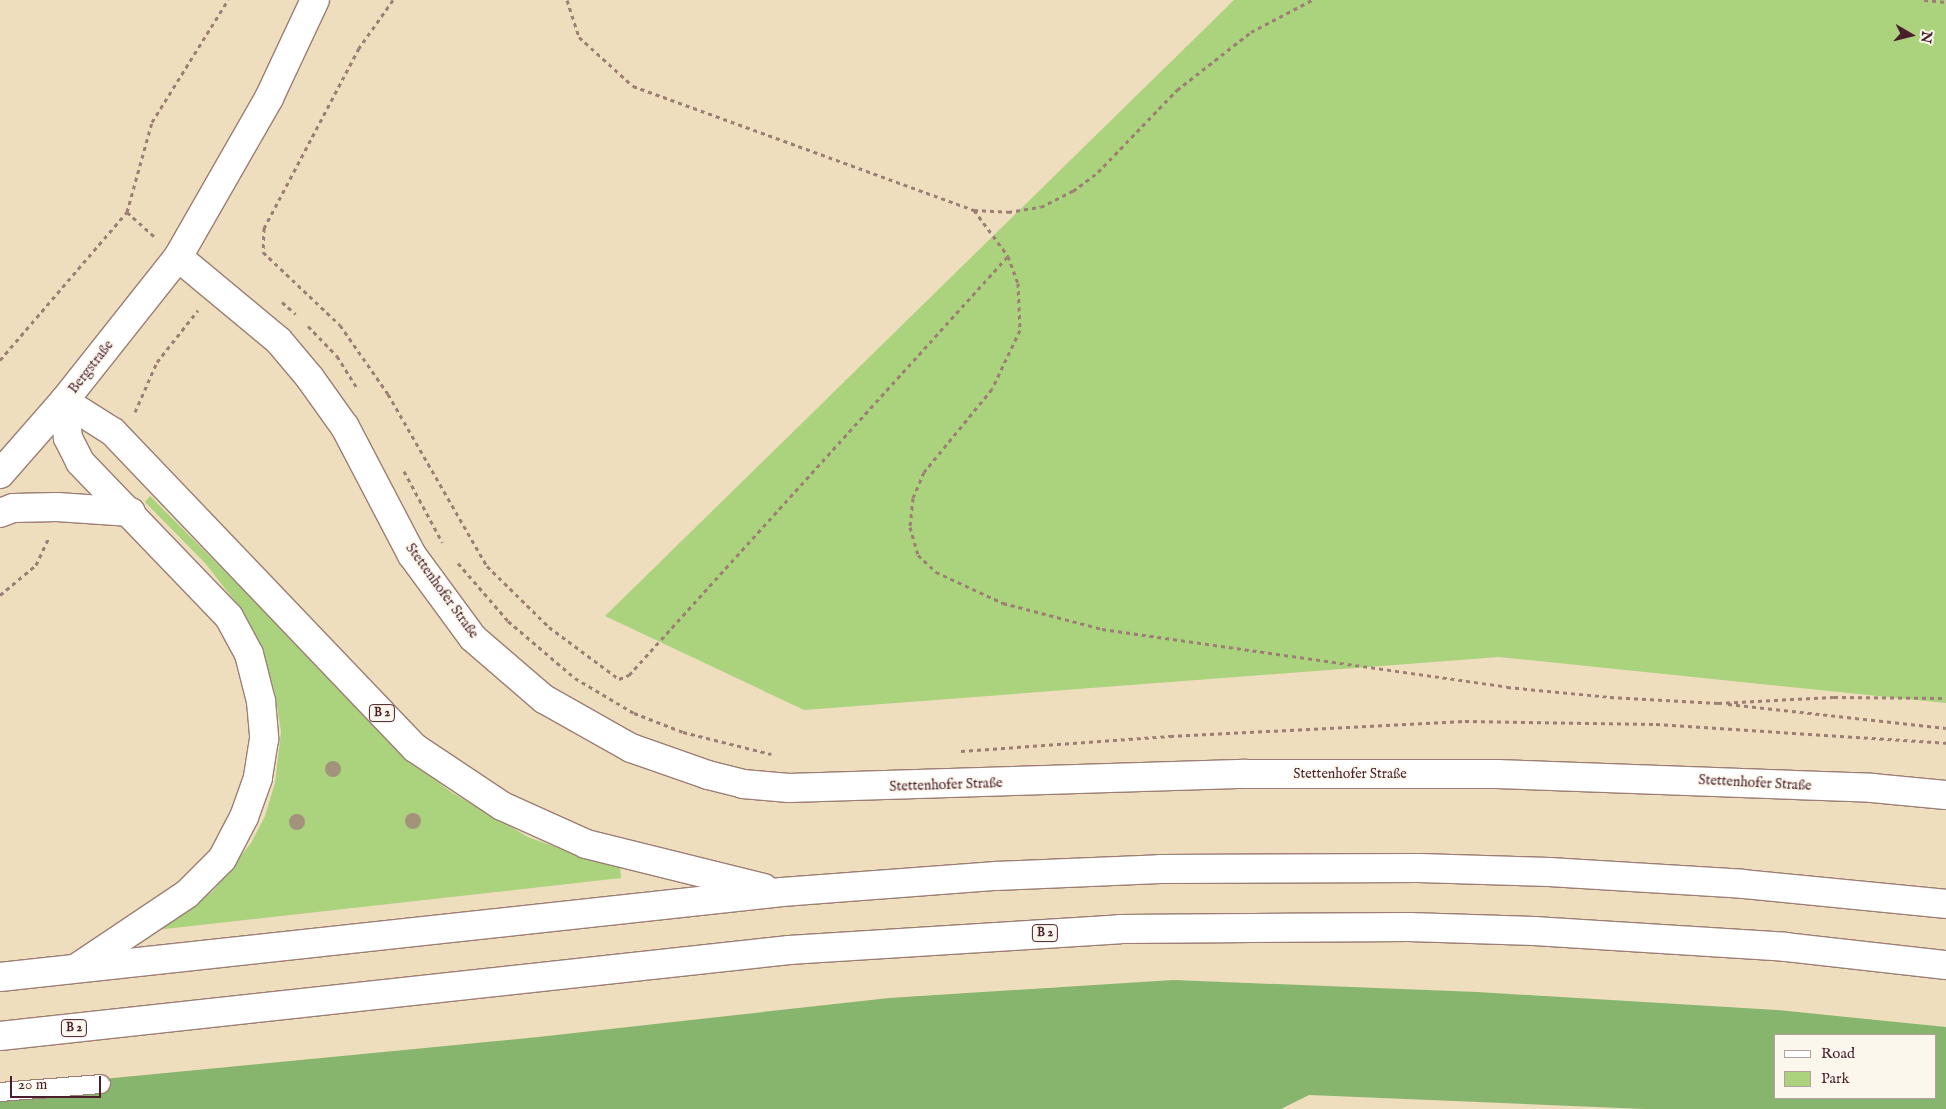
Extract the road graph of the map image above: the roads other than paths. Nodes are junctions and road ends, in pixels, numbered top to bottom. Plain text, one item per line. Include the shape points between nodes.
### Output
1 (315, 0) edge
2 (178, 257) junction
3 (64, 401) junction
4 (0, 474) edge
5 (131, 512) junction
6 (0, 513) edge
7 (1946, 796) edge
8 (782, 892) junction
9 (1946, 904) edge
10 (1946, 965) edge
11 (74, 970) junction
12 (0, 977) edge
13 (0, 1036) edge
14 (101, 1084) dead end
15 (0, 1092) edge

1 - 2 main road, Bergstraße via 269,98
2 - 3 main road, Bergstraße
2 - 7 main road, Stettenhofer Straße via 279,341 310,378 344,427 412,555 473,638 544,699 632,748 708,774 744,784 789,788 1246,774 1497,774 1852,788
3 - 4 main road, Bergstraße
3 - 5 main road, B 2 via 68,438 80,462
3 - 8 main road, B 2 via 113,432 423,753 502,806 586,844
5 - 6 main road via 57,507 13,508
5 - 11 main road, B 2 via 229,617 249,654 261,701 264,739 258,778 244,817 222,859 187,894
8 - 9 main road, B 2 via 996,876 1160,869 1419,868 1650,878
8 - 11 main road, B 2
10 - 13 main road, B 2 via 1700,940 1534,931 1409,927 1120,929 789,950
11 - 12 main road, B 2
14 - 15 lane

